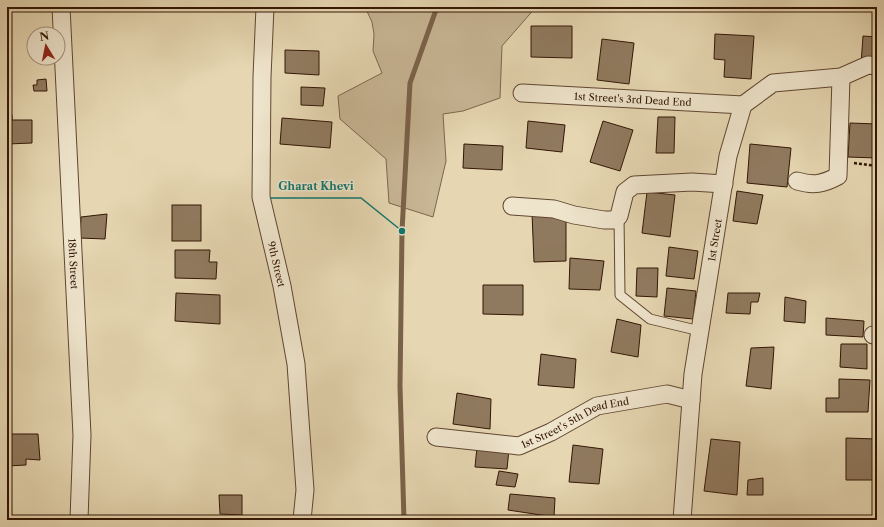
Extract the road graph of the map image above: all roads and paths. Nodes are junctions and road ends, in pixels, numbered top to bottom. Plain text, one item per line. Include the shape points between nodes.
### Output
1 (61, 7) edge
2 (265, 7) edge
3 (877, 66) edge
4 (841, 77) junction
5 (522, 93) dead end
6 (743, 105) junction
7 (838, 160) junction
8 (877, 166) edge
9 (797, 181) dead end
10 (724, 184) junction
11 (512, 206) dead end
12 (620, 216) junction
13 (700, 331) junction
14 (691, 400) junction
15 (436, 437) dead end
16 (79, 520) edge
17 (302, 520) edge
18 (682, 520) edge

1 - 16 street, 18th Street via 82,435
2 - 17 street, 9th Street via 261,197 282,286 296,364 305,490
3 - 4 street via 868,65
4 - 6 street via 773,83
4 - 7 street
5 - 6 street, 1st Street's 3rd Dead End
6 - 10 street, 1st Street via 728,156
7 - 8 path
7 - 9 street via 838,176 824,183 808,185
10 - 12 street via 692,182 634,185 626,192
10 - 13 street, 1st Street
11 - 12 street via 554,209 574,216 604,220 614,220
12 - 13 lane via 620,295 650,319
13 - 14 street, 1st Street
14 - 15 street, 1st Street's 5th Dead End via 667,394 598,406 552,432 520,446
14 - 18 street, 1st Street

